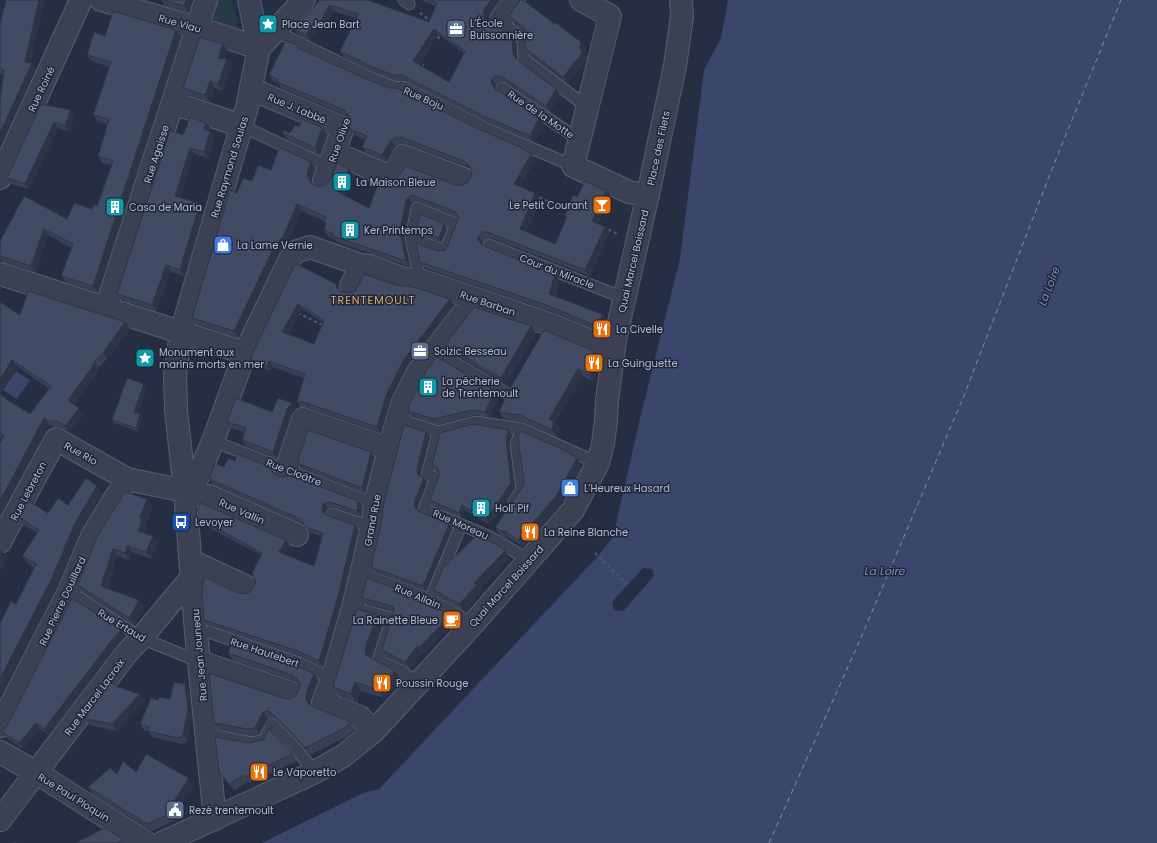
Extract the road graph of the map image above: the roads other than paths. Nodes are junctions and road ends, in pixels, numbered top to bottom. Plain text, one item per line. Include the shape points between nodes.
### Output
1 (81, 0) edge
2 (100, 0) edge
3 (206, 0) edge
4 (249, 0) edge
5 (304, 0) edge
6 (514, 0) edge
7 (581, 0) edge
8 (681, 0) edge
9 (500, 21) joint
10 (197, 28) junction
11 (275, 31) junction
12 (259, 48) junction
13 (502, 88) dead end
14 (251, 89) junction
15 (173, 103) junction
16 (588, 107) junction
17 (242, 126) junction
18 (343, 128) joint
19 (580, 140) junction
20 (573, 166) junction
21 (329, 167) junction
22 (0, 178) edge
23 (464, 179) dead end
24 (648, 196) junction
25 (410, 238) junction
26 (489, 245) dead end
27 (362, 265) junction
28 (0, 274) edge
29 (420, 280) junction
30 (351, 286) dead end
31 (624, 298) junction
32 (474, 299) junction
33 (106, 308) junction
34 (181, 333) junction
35 (439, 345) junction
36 (613, 350) junction
37 (245, 353) junction
38 (398, 419) junction
39 (493, 425) junction
40 (522, 429) junction
41 (438, 432) junction
42 (56, 439) joint
43 (213, 441) junction
44 (389, 449) junction
45 (598, 463) junction
46 (286, 470) junction
47 (127, 479) junction
48 (185, 488) junction
49 (375, 504) junction
50 (510, 508) edge
51 (332, 514) dead end
52 (461, 525) junction
53 (498, 525) edge
54 (372, 527) junction
55 (297, 535) dead end
56 (490, 537) junction
57 (0, 542) edge
58 (529, 560) junction
59 (192, 569) junction
60 (361, 574) junction
61 (247, 587) dead end
62 (69, 591) junction
63 (430, 600) junction
64 (353, 608) junction
65 (472, 625) junction
66 (196, 633) junction
67 (141, 638) junction
68 (200, 662) junction
69 (332, 679) junction
70 (417, 683) junction
71 (292, 693) dead end
72 (0, 726) edge
73 (373, 732) junction
74 (206, 734) junction
75 (0, 752) edge
76 (315, 772) junction
77 (37, 773) junction
78 (215, 819) junction
79 (0, 820) edge
80 (147, 843) edge
81 (162, 843) edge

1 - 22 street, Rue Roiné
2 - 10 street, Rue Viau
3 - 10 street, Rue Agaisse
4 - 12 street, Rue Raymond Soulas
5 - 11 street
6 - 9 street
7 - 16 street via 610,16
8 - 24 street, Place des Filets via 682,16 675,66
9 - 16 lane via 523,39 524,59
10 - 12 street, Rue Viau
10 - 15 street, Rue Agaisse
11 - 12 street
11 - 20 lane, Rue Boju via 371,78 396,88 403,87 489,130
12 - 14 street, Rue Raymond Soulas
13 - 19 lane, Rue de la Motte
14 - 17 street, Rue Raymond Soulas
14 - 18 street, Rue J. Labbé
15 - 17 street
15 - 33 street, Rue Agaisse
16 - 19 street
17 - 21 lane
17 - 34 street, Rue Raymond Soulas
18 - 21 street, Rue Olive
19 - 20 street
20 - 24 street, Place des Filets via 630,192
21 - 23 street via 390,178 403,156
24 - 31 street, Quai Marcel Boissard
25 - 25 lane via 417,208 456,224 446,251
25 - 29 lane
26 - 31 lane, Cour du Miracle
27 - 29 street, Rue Barban via 404,279
27 - 30 street
27 - 37 street, Rue Barban via 310,247 296,252 290,259
28 - 33 street
29 - 32 street, Rue Barban
31 - 36 street, Quai Marcel Boissard
32 - 35 street, Grand Rue
32 - 36 street, Rue Barban via 545,330
33 - 34 street
34 - 37 street
34 - 48 street, Rue Raymond Soulas via 175,375 176,410
35 - 38 street, Grand Rue via 418,372 402,404
35 - 39 lane via 442,355 510,391
36 - 45 street, Quai Marcel Boissard via 603,444
37 - 43 street
38 - 41 lane
38 - 44 street, Grand Rue
39 - 40 lane
39 - 41 lane via 476,422
40 - 45 lane
40 - 50 lane via 516,444 522,490
41 - 52 lane, Rue Moreau via 427,475 436,478 424,509
42 - 47 street, Rue Rio
42 - 57 street, Rue Lebreton
43 - 46 lane, Rue Cloâtre
43 - 48 street via 196,480
44 - 46 street via 303,419
44 - 49 street, Grand Rue
45 - 58 street, Quai Marcel Boissard via 573,510
46 - 49 lane, Rue Cloâtre
47 - 48 street, Rue Rio
47 - 62 street, Rue Pierre Douillard via 92,536
48 - 55 street, Rue Vallin
48 - 59 street, Rue Jean Jouneau
49 - 54 street, Grand Rue
51 - 54 lane
52 - 56 lane, Rue Moreau
52 - 63 lane
53 - 56 lane
54 - 60 street, Grand Rue
56 - 58 lane, Rue Moreau
58 - 65 street, Quai Marcel Boissard
59 - 61 street
59 - 66 street, Rue Jean Jouneau
59 - 67 street, Rue Marcel Lacroix
60 - 63 lane, Rue Allain
60 - 64 street, Grand Rue
62 - 67 lane, Rue Ertaud
62 - 72 street, Rue Pierre Douillard
63 - 65 lane, Rue Allain
64 - 69 street, Grand Rue
64 - 70 lane via 392,618 378,660 403,672
65 - 70 street, Quai Marcel Boissard
66 - 68 street, Rue Jean Jouneau
66 - 69 lane, Rue Hautebert via 209,632 299,662
67 - 68 lane, Rue Ertaud
67 - 77 street, Rue Marcel Lacroix via 126,654
68 - 71 street, Rue Ertaud
68 - 74 street, Rue Jean Jouneau
69 - 73 street, Grand Rue via 323,702 360,717
70 - 73 street, Quai Marcel Boissard
73 - 76 street, Quai Marcel Boissard via 343,756
74 - 76 lane via 252,743 264,740 272,724
74 - 78 street, Rue Jean Jouneau
75 - 77 street, Rue Paul Ploquin
76 - 78 street, Quai Marcel Boissard
77 - 79 street, Rue Marcel Lacroix
77 - 80 street, Rue Paul Ploquin
78 - 81 street, Quai Marcel Boissard

